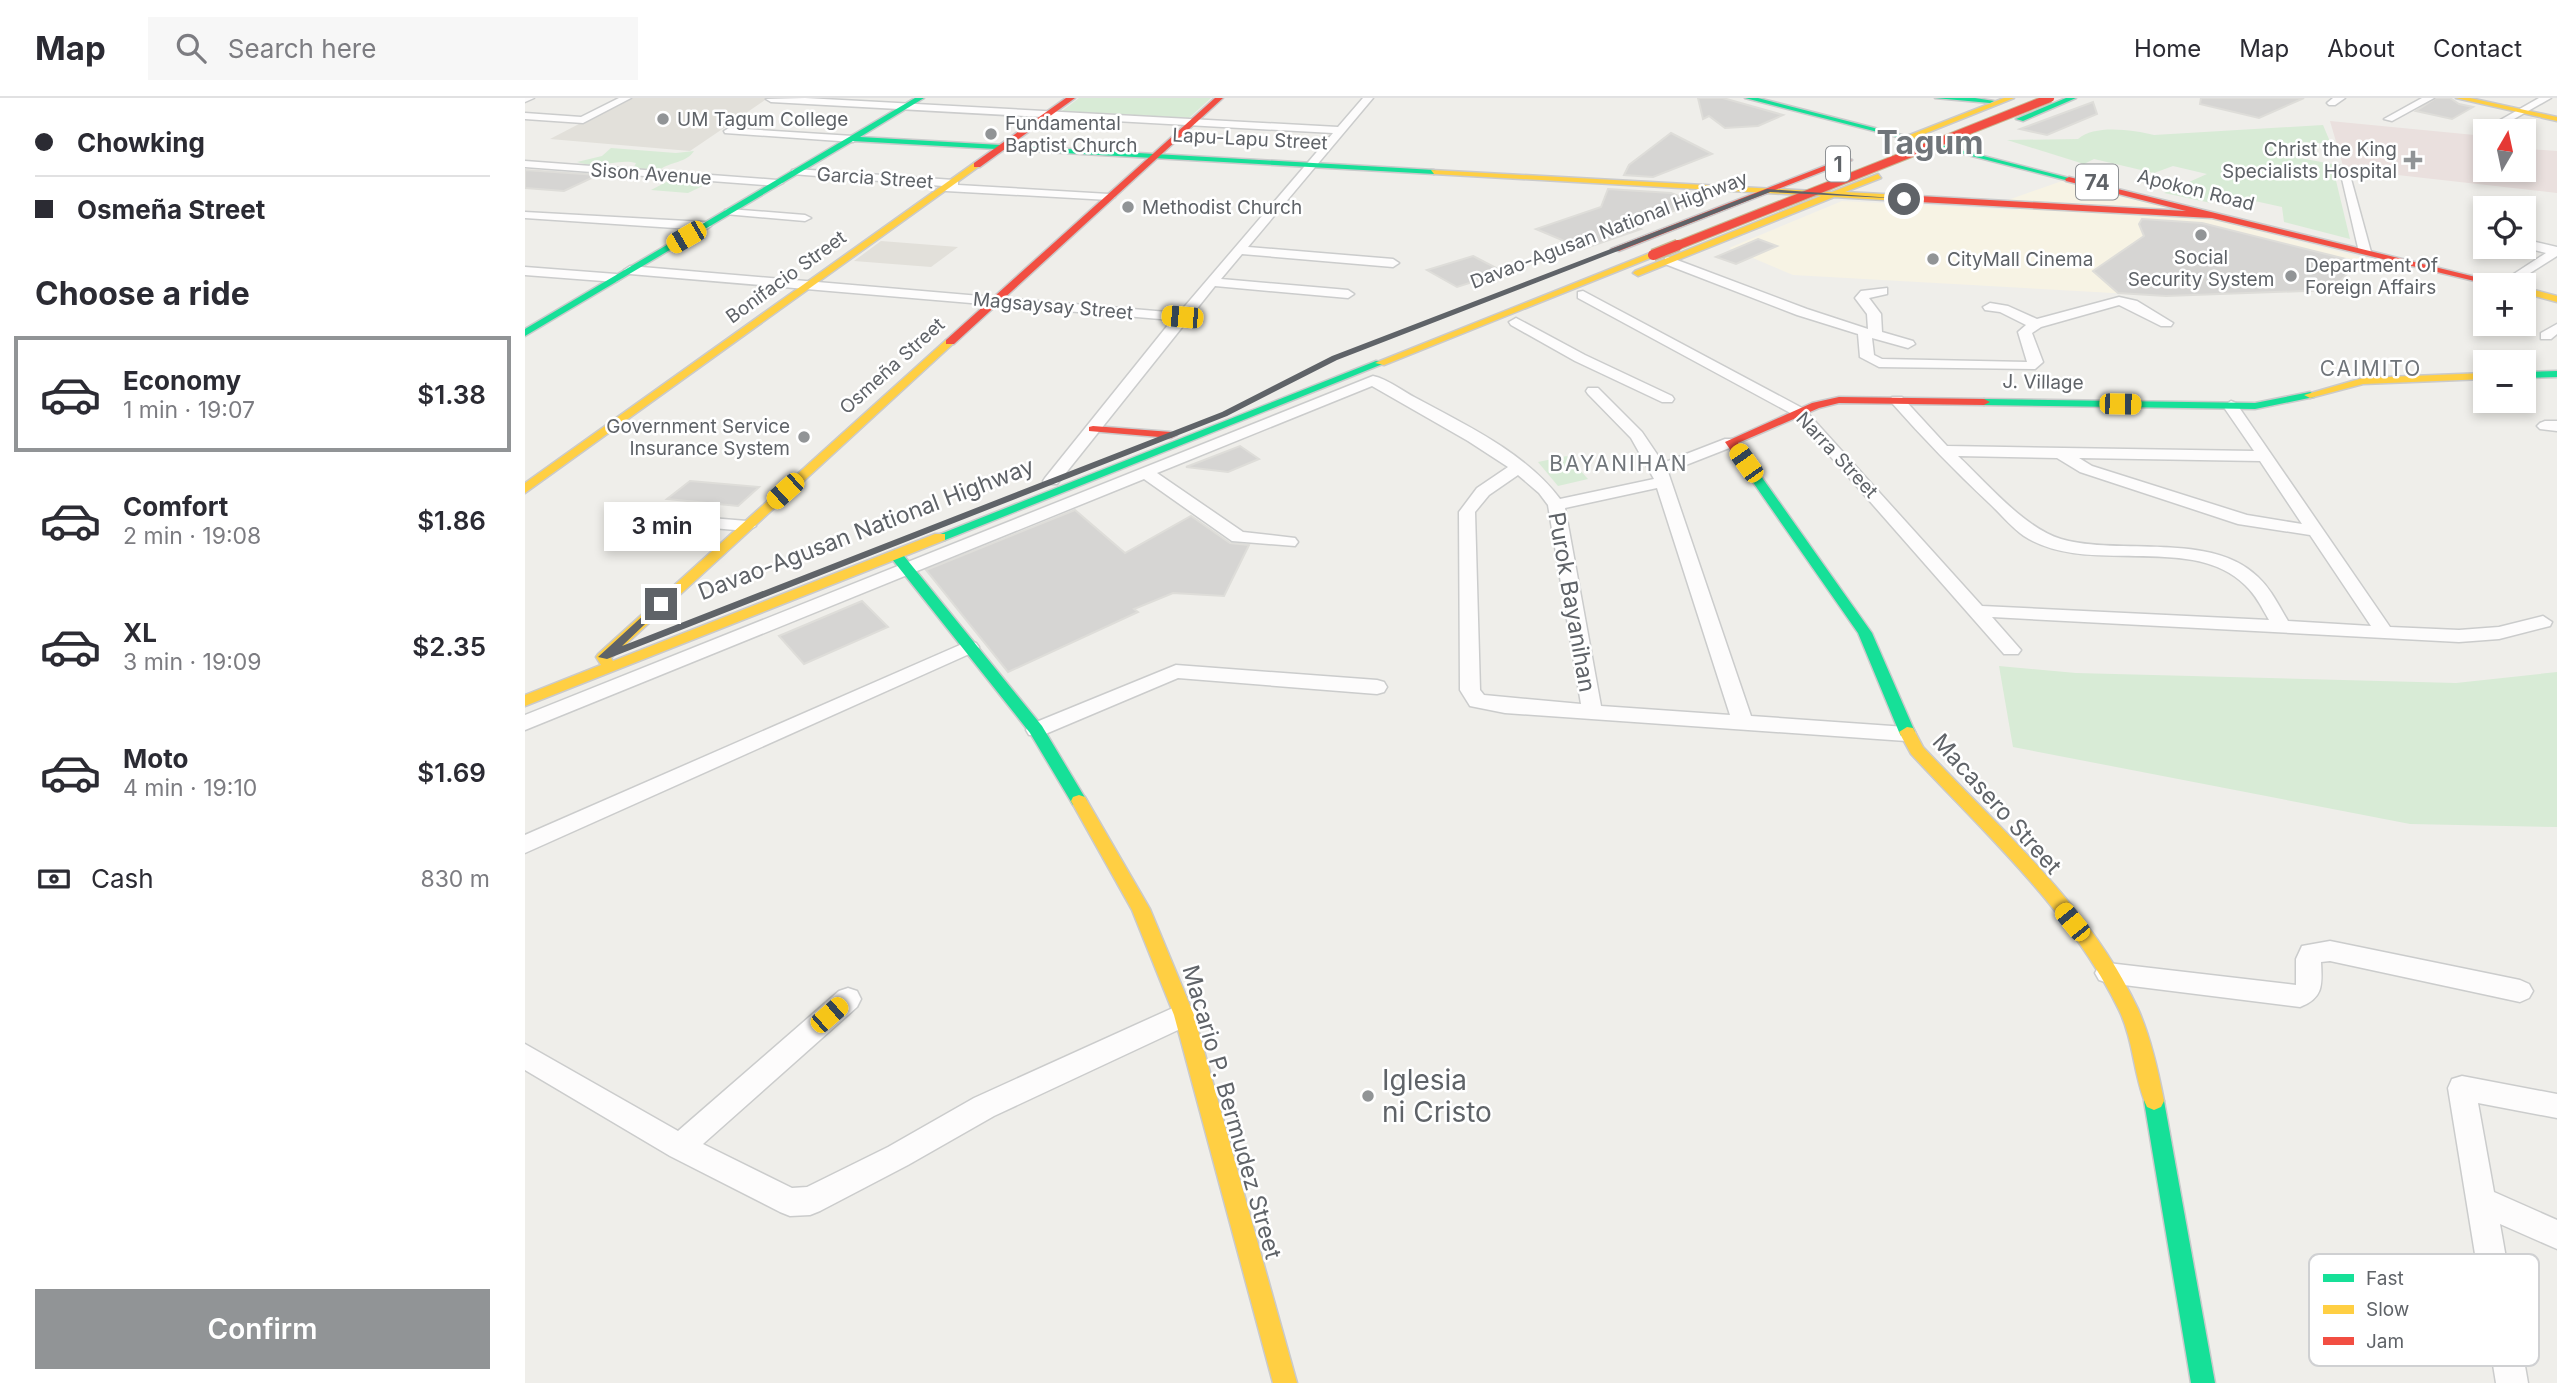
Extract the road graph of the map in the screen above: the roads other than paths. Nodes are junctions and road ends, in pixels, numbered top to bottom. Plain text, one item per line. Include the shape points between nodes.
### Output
1 (626, 98) edge
2 (920, 98) edge
3 (1071, 98) edge
4 (1219, 98) edge
5 (1358, 98) edge
6 (1368, 98) edge
7 (1749, 98) edge
8 (1765, 98) edge
9 (1939, 98) edge
10 (2072, 98) edge
11 (2429, 98) edge
12 (2460, 98) edge
13 (2546, 98) edge
14 (771, 99) edge
15 (2025, 103) edge
16 (905, 107) junction
17 (2523, 111) junction
18 (1047, 115) junction
19 (525, 116) edge
20 (2389, 119) dead end
21 (2509, 119) edge
22 (2557, 119) edge
23 (1192, 122) junction
24 (1341, 130) junction
25 (729, 131) dead end
26 (853, 139) junction
27 (1930, 142) junction
28 (1003, 147) junction
29 (1155, 155) junction
30 (525, 164) edge
31 (1311, 164) junction
32 (2343, 168) dead end
33 (796, 172) junction
34 (777, 183) junction
35 (950, 186) junction
36 (1770, 190) junction
37 (1833, 194) junction
38 (1109, 197) junction
39 (729, 212) junction
40 (525, 215) edge
41 (2213, 216) junction
42 (805, 218) dead end
43 (2240, 218) junction
44 (705, 226) junction
45 (2536, 246) edge
46 (1241, 250) junction
47 (2365, 252) junction
48 (2557, 252) edge
49 (1605, 254) dead end
50 (1669, 261) junction
51 (1393, 263) dead end
52 (525, 271) edge
53 (2523, 273) edge
54 (623, 274) junction
55 (2473, 278) edge
56 (1213, 282) junction
57 (810, 285) junction
58 (1882, 291) dead end
59 (2536, 293) edge
60 (1348, 294) dead end
61 (1583, 295) junction
62 (2557, 299) edge
63 (996, 300) junction
64 (1990, 307) dead end
65 (1182, 317) junction
66 (1516, 322) junction
67 (2166, 323) dead end
68 (2036, 324) junction
69 (525, 332) edge
70 (1870, 332) junction
71 (1908, 344) dead end
72 (2557, 374) edge
73 (2536, 375) edge
74 (2473, 376) edge
75 (1373, 380) junction
76 (1286, 383) dead end
77 (1593, 391) dead end
78 (1667, 399) dead end
79 (1897, 400) junction
80 (2231, 406) junction
81 (1799, 412) junction
82 (1230, 417) junction
83 (1093, 429) junction
84 (1171, 435) junction
85 (1731, 442) junction
86 (1943, 451) junction
87 (2060, 453) junction
88 (2264, 456) junction
89 (1520, 467) junction
90 (1145, 472) junction
91 (1662, 476) junction
92 (1056, 485) junction
93 (525, 489) edge
94 (1556, 505) junction
95 (614, 515) dead end
96 (747, 526) junction
97 (2318, 531) junction
98 (1289, 542) dead end
99 (901, 561) junction
100 (1977, 611) junction
101 (2543, 622) dead end
102 (2283, 628) junction
103 (2386, 634) junction
104 (969, 647) junction
105 (2011, 650) dead end
106 (607, 662) junction
107 (620, 684) junction
108 (525, 687) edge
109 (1377, 687) dead end
110 (525, 701) edge
111 (1592, 711) junction
112 (525, 723) edge
113 (1743, 723) junction
114 (1036, 730) junction
115 (1906, 734) junction
116 (525, 845) edge
117 (2108, 973) junction
118 (2520, 991) dead end
119 (848, 999) dead end
120 (1184, 1015) junction
121 (525, 1056) edge
122 (2557, 1106) edge
123 (680, 1147) junction
124 (2482, 1200) junction
125 (2557, 1236) edge
126 (2488, 1254) edge
127 (2212, 1380) edge
128 (1285, 1383) edge

1 - 19 street via 583,120
2 - 16 main road
3 - 18 main road, Bonifacio Street
4 - 23 main road, Osmeña Street
5 - 6 street
6 - 24 street
7 - 27 main road
8 - 27 main road
9 - 15 main road
10 - 15 main road
11 - 20 street
12 - 17 main road
13 - 17 street
14 - 16 street
15 - 27 main road
15 - 27 main road
15 - 82 main road, Davao-Agusan National Highway / 1, bridge
16 - 18 street
16 - 26 main road
17 - 21 street
17 - 22 main road
18 - 23 street
18 - 28 main road, Bonifacio Street
23 - 24 street
23 - 29 main road, Osmeña Street
24 - 31 street
25 - 26 street, Lapu-Lapu Street
26 - 28 main road, Lapu-Lapu Street
26 - 33 main road
27 - 36 main road, Davao-Agusan National Highway / 1 via 1875,150
27 - 37 main road, Davao-Agusan National Highway / 1
27 - 41 main road, Apokon Road / 74
27 - 43 main road, Apokon Road / 74
28 - 29 main road, Lapu-Lapu Street
28 - 35 main road, Bonifacio Street
29 - 31 main road, Lapu-Lapu Street
29 - 38 main road, Osmeña Street
30 - 34 street, Sison Avenue
31 - 36 main road, Lapu-Lapu Street
31 - 46 street
32 - 47 street
33 - 34 main road
33 - 35 street, Garcia Street
34 - 39 main road
35 - 38 street, Garcia Street
35 - 57 main road, Bonifacio Street
36 - 37 main road, Lapu-Lapu Street
36 - 49 main road, Davao-Agusan National Highway / 1
37 - 41 main road, Lapu-Lapu Street
37 - 50 main road, Davao-Agusan National Highway / 1
38 - 63 main road, Osmeña Street
39 - 42 street
39 - 44 main road
40 - 44 street
41 - 43 main road
41 - 47 main road, Apokon Road / 74
43 - 47 main road, Apokon Road / 74
44 - 54 main road
45 - 48 street
46 - 51 street
46 - 56 street
47 - 55 main road, Apokon Road / 74
48 - 53 street
50 - 61 main road, Davao-Agusan National Highway / 1
50 - 70 street via 1790,308
52 - 54 street, Magsaysay Street
54 - 57 street, Magsaysay Street
54 - 69 main road
56 - 60 street
56 - 65 street
57 - 63 street, Magsaysay Street
57 - 93 main road, Bonifacio Street
58 - 70 street via 1861,298 1874,314
59 - 62 main road
61 - 66 main road, Davao-Agusan National Highway / 1
61 - 81 street, Narra Street
63 - 65 street, Magsaysay Street
63 - 96 main road, Osmeña Street
64 - 68 street
65 - 83 street
66 - 75 main road, Davao-Agusan National Highway / 1
66 - 78 street
67 - 68 street via 2119,302
68 - 70 street via 2025,332 2036,362 2030,366 1879,363 1867,357
70 - 71 street
72 - 73 main road
74 - 80 main road, J. Village via 2363,381 2291,403
75 - 82 main road, Davao-Agusan National Highway / 1
75 - 89 street, Purok Bayanihan
75 - 90 street
76 - 82 main road, Davao-Agusan National Highway / 1
77 - 91 street via 1637,435
79 - 80 main road, J. Village
79 - 81 main road, J. Village via 1839,400
79 - 86 street
80 - 88 street
81 - 85 main road, J. Village
81 - 100 street, Narra Street
82 - 84 main road, Davao-Agusan National Highway / 1
82 - 92 main road, Davao-Agusan National Highway / 1
83 - 84 main road
83 - 92 street
84 - 92 main road, Davao-Agusan National Highway / 1
85 - 91 street
85 - 115 main road, Macasero Street via 1865,633
86 - 87 street
86 - 102 street via 2045,541 2065,547 2186,556 2226,565 2256,585
87 - 88 street
87 - 97 street via 2094,472 2244,520
88 - 97 street
89 - 94 street, Purok Bayanihan via 1543,486
89 - 111 street via 1480,493 1467,512 1470,690 1477,701 1487,704
90 - 98 street via 1238,537
90 - 99 street
91 - 94 street
91 - 113 street
92 - 99 main road, Davao-Agusan National Highway / 1
92 - 106 main road, Davao-Agusan National Highway / 1
94 - 111 street, Purok Bayanihan
95 - 96 street
96 - 106 main road, Osmeña Street
97 - 103 street
99 - 104 main road, Macario P. Bermudez Street
99 - 106 main road, Davao-Agusan National Highway / 1
99 - 107 street
100 - 102 street
100 - 105 street, Narra Street
101 - 103 street via 2480,636
102 - 103 street
104 - 114 main road, Macario P. Bermudez Street
104 - 116 street
106 - 107 main road
106 - 108 main road, Davao-Agusan National Highway / 1
106 - 110 main road, Davao-Agusan National Highway / 1
107 - 112 street
109 - 114 street via 1175,671
111 - 113 street
113 - 115 street
114 - 120 main road, Macario P. Bermudez Street via 1141,909
115 - 117 main road, Macasero Street via 2052,899
117 - 118 street via 2300,996 2309,989 2311,953 2330,951
117 - 127 main road, Macasero Street via 2138,1035 2149,1073
119 - 123 street
120 - 123 street via 984,1108 810,1201 790,1202
120 - 128 main road, Macario P. Bermudez Street
121 - 123 street
122 - 124 street via 2462,1088
124 - 125 street
124 - 126 street

